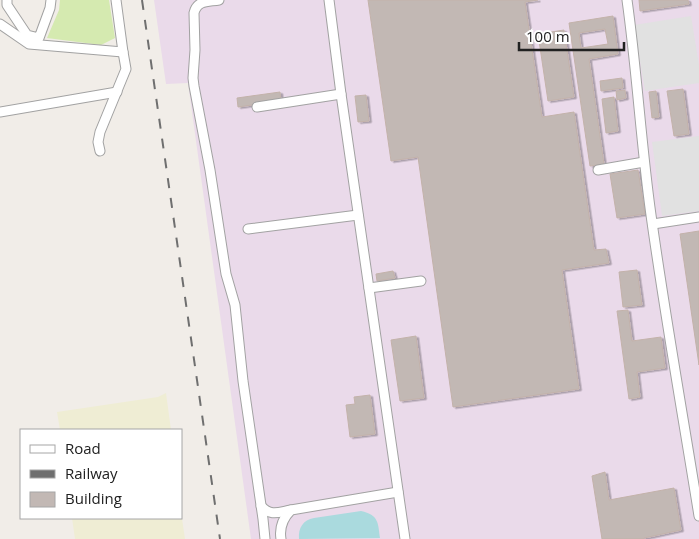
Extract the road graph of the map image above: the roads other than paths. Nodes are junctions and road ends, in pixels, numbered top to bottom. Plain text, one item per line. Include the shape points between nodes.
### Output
1 (7, 0) edge
2 (51, 0) edge
3 (116, 0) edge
4 (194, 0) edge
5 (219, 0) edge
6 (329, 0) edge
7 (627, 0) edge
8 (194, 14) junction
9 (0, 24) edge
10 (35, 37) junction
11 (44, 45) junction
12 (122, 52) junction
13 (117, 92) junction
14 (341, 94) junction
15 (257, 107) dead end
16 (0, 112) edge
17 (100, 151) dead end
18 (644, 162) junction
19 (598, 170) dead end
20 (358, 215) junction
21 (699, 217) edge
22 (653, 224) junction
23 (248, 229) dead end
24 (422, 281) dead end
25 (369, 288) junction
26 (398, 492) junction
27 (261, 506) junction
28 (291, 510) junction
29 (699, 511) edge
30 (265, 539) edge
31 (281, 539) edge
32 (405, 539) edge

1 - 10 street via 7,5 27,34
2 - 10 street via 39,38
3 - 12 street
4 - 8 street
5 - 8 street via 200,3
6 - 14 street
7 - 18 street
8 - 27 street via 194,86 226,274 235,306
9 - 11 street via 29,44
10 - 11 street via 35,41
11 - 12 street
12 - 13 street via 126,70
13 - 16 street
13 - 17 street via 100,132
14 - 15 street
14 - 20 street
18 - 19 street
18 - 22 street
20 - 23 street
20 - 25 street
21 - 22 street
22 - 29 street
24 - 25 street
25 - 26 street
26 - 28 street
26 - 32 street
27 - 28 street via 270,513
27 - 30 street
28 - 31 street via 282,522

